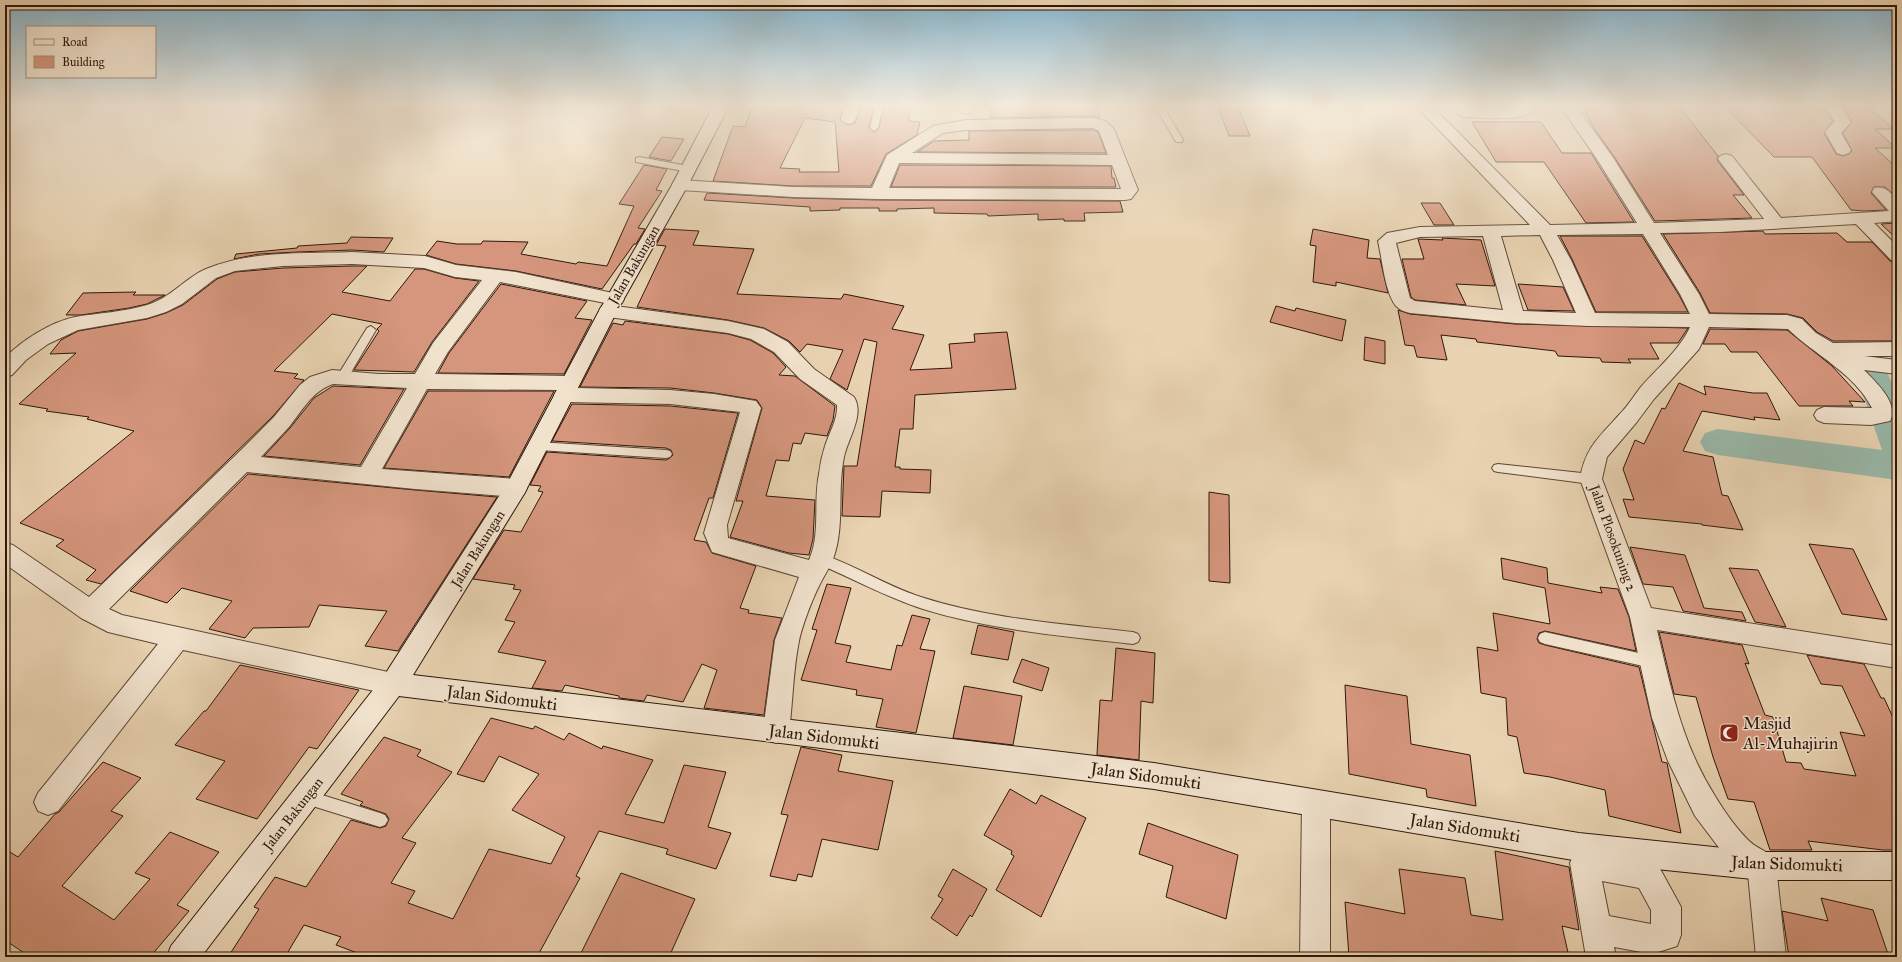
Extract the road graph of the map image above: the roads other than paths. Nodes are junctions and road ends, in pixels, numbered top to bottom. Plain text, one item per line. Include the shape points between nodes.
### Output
1 (698, 151) edge
2 (904, 151) edge
3 (1114, 151) edge
4 (1468, 151) edge
5 (1600, 151) edge
6 (893, 158) junction
7 (1726, 159) dead end
8 (640, 160) dead end
9 (1117, 160) junction
10 (684, 177) junction
11 (1880, 192) dead end
12 (878, 194) junction
13 (1897, 210) edge
14 (1897, 216) edge
15 (1860, 218) junction
16 (1776, 224) junction
17 (1651, 229) junction
18 (1546, 231) junction
19 (1491, 232) junction
20 (1897, 256) edge
21 (496, 275) junction
22 (611, 305) junction
23 (1515, 317) junction
24 (1589, 320) junction
25 (1702, 322) junction
26 (371, 330) dead end
27 (1835, 355) junction
28 (1895, 364) edge
29 (5, 370) edge
30 (342, 378) junction
31 (419, 382) junction
32 (567, 389) junction
33 (1824, 415) dead end
34 (538, 446) junction
35 (666, 454) dead end
36 (243, 462) junction
37 (1498, 468) dead end
38 (368, 475) junction
39 (1591, 479) junction
40 (516, 488) junction
41 (5, 552) edge
42 (817, 565) junction
43 (90, 611) junction
44 (1642, 617) junction
45 (178, 638) junction
46 (1133, 638) dead end
47 (1545, 638) dead end
48 (1897, 658) edge
49 (1652, 662) junction
50 (393, 684) junction
51 (776, 731) junction
52 (306, 797) junction
53 (48, 802) dead end
54 (1316, 803) junction
55 (380, 820) dead end
56 (1762, 866) junction
57 (1897, 866) edge
58 (182, 957) edge
59 (1315, 957) edge
60 (1772, 957) edge

1 - 10 street, Jalan Bakungan
2 - 6 street
3 - 9 street
4 - 18 street
5 - 17 street
6 - 9 street
6 - 12 street
7 - 16 street
8 - 10 lane
9 - 12 street via 1130,190 1125,195
10 - 12 street via 793,192
10 - 22 street, Jalan Bakungan
11 - 13 street
14 - 15 street
15 - 16 street
15 - 20 street
16 - 17 street
17 - 18 street
17 - 25 street via 1697,305
18 - 19 street
18 - 24 street
19 - 23 street
19 - 23 street via 1420,232 1393,237 1387,241 1399,295 1410,307
21 - 22 street via 516,278
21 - 29 street via 455,271 425,262 379,258 284,260 231,266 210,274 175,300 159,308 74,324 41,339 19,355
21 - 31 street via 440,348
22 - 32 street, Jalan Bakungan
22 - 42 street via 757,334 781,347 806,374 847,402 848,413 834,448 829,476 828,522
23 - 24 street
24 - 25 street
25 - 27 street via 1790,321 1809,338
25 - 39 street, Jalan Plosokuning 2 via 1692,344 1646,394 1598,453
26 - 30 lane
27 - 28 street
27 - 33 street via 1876,397 1881,405 1882,416
30 - 31 street
30 - 36 street via 332,377 313,384
31 - 32 street
31 - 38 street
32 - 34 street, Jalan Bakungan
32 - 42 street via 714,400 749,406 749,417 716,525 717,540 720,545
34 - 35 lane
34 - 40 street, Jalan Bakungan
36 - 38 street
36 - 43 street via 130,575
37 - 39 lane
38 - 40 street
39 - 44 street, Jalan Plosokuning 2
40 - 50 street, Jalan Bakungan
41 - 43 street, Jalan Sidomukti
42 - 46 lane via 940,608 1062,630
42 - 51 street via 806,587 788,640
43 - 45 street, Jalan Sidomukti via 117,625
44 - 48 street
44 - 49 street, Jalan Plosokuning 2
45 - 50 street, Jalan Sidomukti
45 - 53 street
47 - 49 lane
49 - 56 street, Jalan Plosokuning 2 via 1664,718 1682,762 1705,806 1739,851
50 - 51 street, Jalan Sidomukti
50 - 52 street, Jalan Bakungan
51 - 54 street, Jalan Sidomukti via 1154,776
52 - 55 lane
52 - 58 street, Jalan Bakungan
54 - 56 street, Jalan Sidomukti via 1580,846
54 - 59 street
56 - 57 street, Jalan Sidomukti
56 - 60 street

